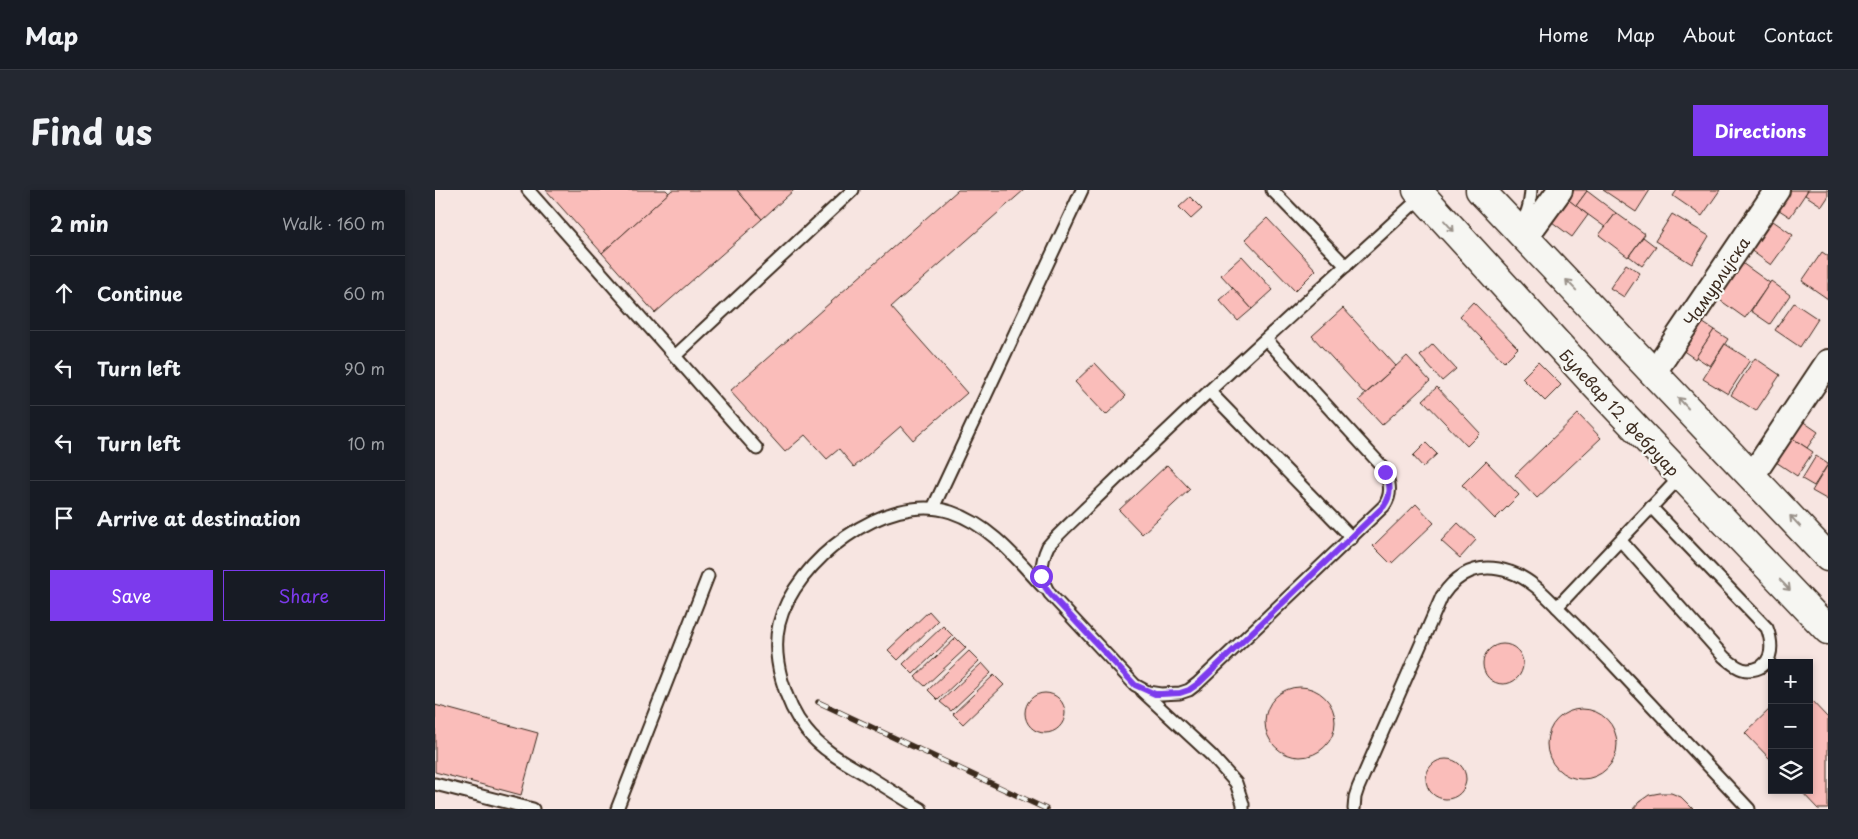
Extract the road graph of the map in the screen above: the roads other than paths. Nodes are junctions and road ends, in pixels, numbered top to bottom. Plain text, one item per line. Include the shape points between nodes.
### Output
1 (528, 190) edge
2 (853, 190) edge
3 (1083, 190) edge
4 (1272, 190) edge
5 (1480, 190) edge
6 (1531, 190) edge
7 (1560, 190) edge
8 (1777, 190) edge
9 (1419, 193) edge
10 (1521, 233) junction
11 (1346, 266) junction
12 (1265, 339) junction
13 (675, 356) junction
14 (1828, 362) edge
15 (1654, 372) junction
16 (1209, 391) junction
17 (757, 449) dead end
18 (1681, 476) junction
19 (1752, 476) junction
20 (933, 508) junction
21 (1651, 508) junction
22 (1352, 538) junction
23 (1621, 541) junction
24 (1828, 557) edge
25 (708, 576) dead end
26 (1050, 594) junction
27 (1557, 607) junction
28 (1828, 630) edge
29 (1135, 685) junction
30 (435, 784) edge
31 (533, 809) edge
32 (617, 809) edge
33 (921, 809) edge
34 (1243, 809) edge
35 (1354, 809) edge
36 (1749, 809) edge

1 - 13 lane
2 - 13 lane
3 - 20 lane
4 - 11 lane
5 - 10 main road
6 - 10 lane
7 - 10 street
8 - 15 street, Чамурлијска
9 - 11 lane
9 -> 18 main road, Булевар 12. фебруар
15 -> 10 main road
11 - 12 lane
12 - 16 lane
12 - 22 lane via 1379,463 1387,476 1388,500
13 - 17 lane
14 - 19 street
19 -> 15 main road
16 - 22 lane
16 - 26 lane via 1053,540 1044,554 1041,569 1043,582
18 - 21 lane
18 -> 28 main road, Булевар 12. фебруар
24 -> 19 main road
20 - 26 lane via 950,512 984,529 1007,548
20 - 33 lane via 917,508 883,517 850,534 821,556 795,589 779,624 777,642 780,677 791,708 806,731 830,754
21 - 23 lane
21 - 23 lane via 1767,628 1772,649 1766,662 1747,670 1724,657
22 - 29 lane via 1189,690 1155,694
23 - 27 lane
25 - 32 lane
26 - 29 lane
27 - 35 lane via 1522,577 1503,570 1469,571 1450,584 1358,788
27 - 36 lane
29 - 34 lane via 1211,755 1236,783
30 - 31 lane

